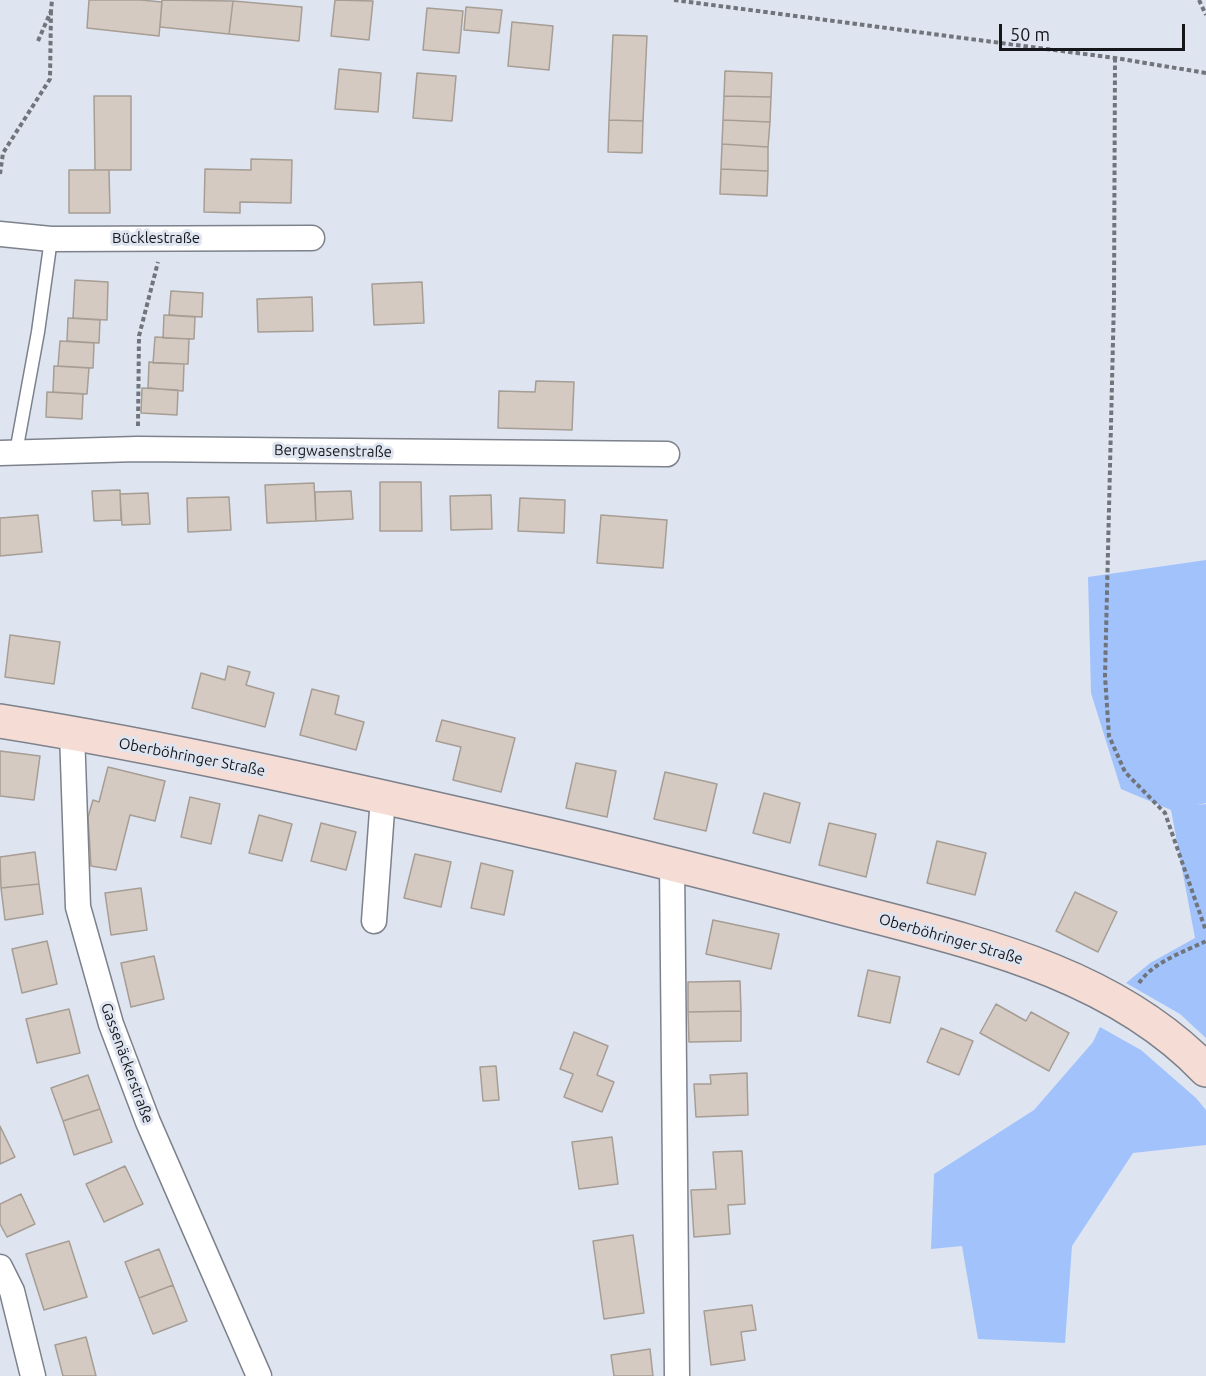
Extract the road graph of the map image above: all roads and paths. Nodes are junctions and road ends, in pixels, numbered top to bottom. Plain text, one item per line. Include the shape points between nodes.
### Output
1 (52, 0) edge
2 (674, 0) edge
3 (1199, 0) edge
4 (51, 11) junction
5 (1206, 15) edge
6 (38, 41) dead end
7 (1115, 58) junction
8 (1206, 73) edge
9 (0, 174) edge
10 (0, 234) edge
11 (165, 238) junction
12 (312, 238) dead end
13 (51, 239) junction
14 (139, 414) dead end
15 (8, 452) edge
16 (667, 454) dead end
17 (0, 721) edge
18 (72, 732) junction
19 (383, 797) junction
20 (672, 863) junction
21 (374, 921) dead end
22 (1206, 931) edge
23 (1206, 941) edge
24 (1124, 1006) junction
25 (1206, 1070) edge
26 (0, 1267) edge
27 (33, 1376) edge
28 (259, 1376) edge
29 (677, 1376) edge

1 - 4 path
2 - 7 path
3 - 5 path
4 - 6 path
4 - 9 path via 50,79 3,153
7 - 8 path
7 - 22 path via 1106,676 1109,736 1125,772 1165,813
10 - 13 street, Bücklestraße
11 - 12 street, Bücklestraße
11 - 13 street, Bücklestraße
11 - 14 path via 139,336
13 - 15 lane via 38,332
15 - 16 street, Bergwasenstraße via 137,449
17 - 18 street, Oberböhringer Straße
18 - 19 street, Oberböhringer Straße
18 - 28 street, Gassenäckerstraße via 78,907 111,1024 148,1122
19 - 20 street, Oberböhringer Straße
19 - 21 street
20 - 24 street, Oberböhringer Straße via 986,946 1062,974
20 - 29 street
23 - 24 path via 1144,976
24 - 25 street, Oberböhringer Straße via 1189,1052
26 - 27 street via 12,1291

